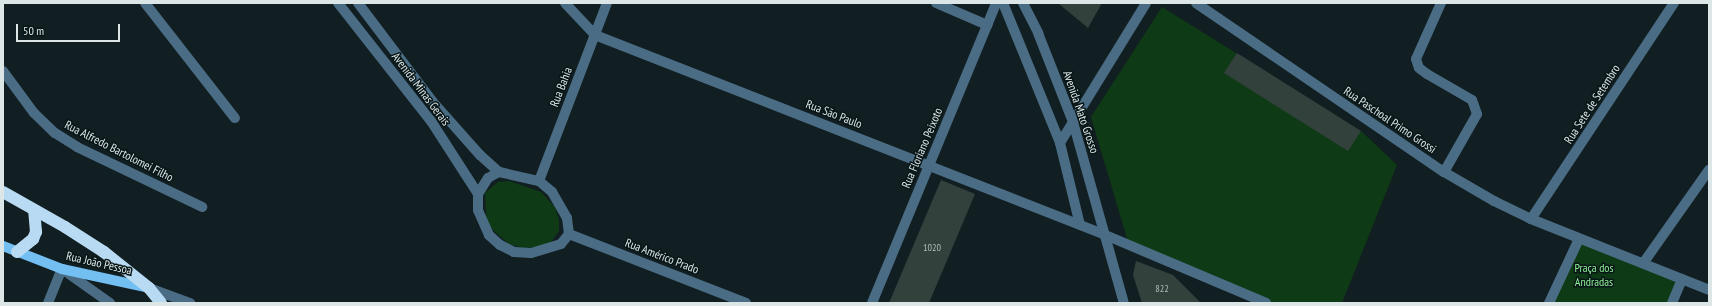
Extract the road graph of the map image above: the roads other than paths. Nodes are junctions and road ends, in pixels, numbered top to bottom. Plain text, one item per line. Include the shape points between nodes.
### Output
1 (145, 3) edge
2 (338, 3) edge
3 (358, 3) edge
4 (565, 3) edge
5 (608, 3) edge
6 (936, 3) edge
7 (996, 3) edge
8 (1003, 3) edge
9 (1023, 3) edge
10 (1146, 3) edge
11 (1196, 3) edge
12 (1441, 3) edge
13 (1674, 3) edge
14 (987, 25) junction
15 (595, 35) junction
16 (3, 71) edge
17 (235, 118) dead end
18 (1073, 122) junction
19 (1060, 143) junction
20 (928, 165) junction
21 (1709, 170) edge
22 (499, 172) junction
23 (1444, 172) junction
24 (538, 181) junction
25 (3, 192) edge
26 (478, 194) junction
27 (202, 207) dead end
28 (34, 210) junction
29 (1531, 219) junction
30 (1080, 225) junction
31 (569, 234) junction
32 (1103, 234) junction
33 (1579, 239) junction
34 (3, 246) edge
35 (17, 252) junction
36 (1644, 262) junction
37 (62, 269) junction
38 (1682, 279) junction
39 (149, 288) junction
40 (1709, 290) edge
41 (48, 303) edge
42 (110, 303) edge
43 (161, 303) edge
44 (190, 303) edge
45 (746, 303) edge
46 (872, 303) edge
47 (1124, 303) edge
48 (1266, 303) edge
49 (1549, 303) edge
50 (1672, 303) edge

1 - 17 street
2 - 26 street, Avenida Minas Gerais via 431,121
3 - 22 street, Avenida Minas Gerais via 432,101 480,155
4 - 15 street, Rua São Paulo
5 - 15 street, Rua Bahia
6 - 14 street
7 - 14 street, Rua Floriano Peixoto
8 - 19 street
9 - 18 street, Avenida Mato Grosso via 1038,33
10 - 18 street
11 - 23 street, Rua Paschoal Primo Grossi
12 - 23 street via 1416,59 1419,68 1427,74 1472,100 1477,114
13 - 29 street, Rua Sete de Setembro
14 - 20 street, Rua Floriano Peixoto
15 - 20 street, Rua São Paulo
15 - 24 street, Rua Bahia
16 - 27 street, Rua Alfredo Bartolomei Filho via 34,112 55,133 77,147
18 - 19 street
18 - 32 street, Avenida Mato Grosso
19 - 30 street
20 - 30 street, Rua São Paulo
20 - 46 street, Rua Floriano Peixoto
21 - 36 street
22 - 24 street
22 - 26 street via 488,178
23 - 29 street, Rua Paschoal Primo Grossi via 1494,202
24 - 31 street via 560,204 567,218
25 - 28 highway
26 - 31 street via 478,210 483,225 500,245 514,252 546,251 561,244
28 - 35 highway via 36,232
28 - 39 highway via 104,252
29 - 33 street, Rua Paschoal Primo Grossi
30 - 32 street, Rua São Paulo
31 - 45 street, Rua Américo Prado
32 - 47 street, Avenida Mato Grosso
32 - 48 street, Rua São Paulo
33 - 36 street
33 - 49 street
34 - 35 main road, Rua João Pessoa
35 - 37 main road, Rua João Pessoa
36 - 38 street
37 - 39 main road, Rua João Pessoa
37 - 41 street
37 - 42 street
38 - 40 street
38 - 50 street
39 - 43 highway
39 - 44 street, Rua João Pessoa

